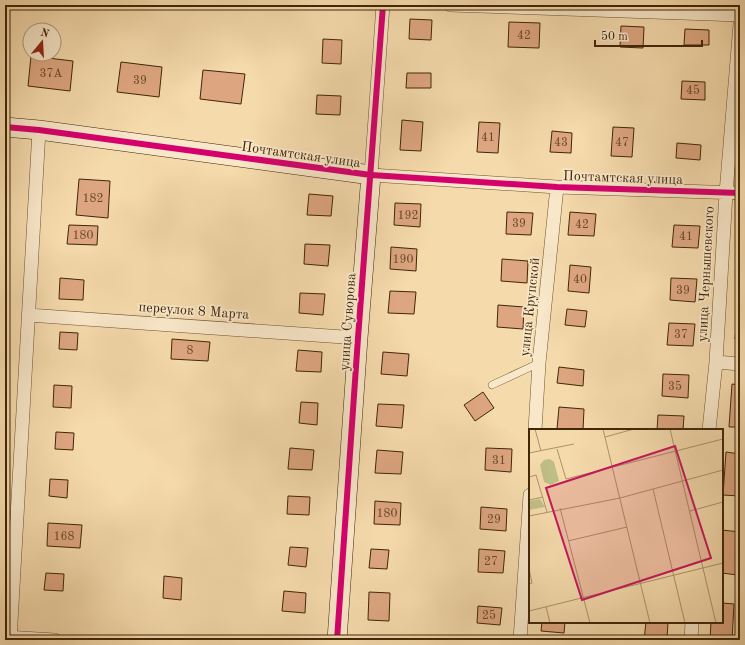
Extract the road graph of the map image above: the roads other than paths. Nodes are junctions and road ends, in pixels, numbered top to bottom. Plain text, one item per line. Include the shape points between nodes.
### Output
1 (383, 5) edge
2 (450, 5) edge
3 (740, 15) edge
4 (740, 24) edge
5 (5, 127) edge
6 (39, 130) junction
7 (371, 175) junction
8 (557, 187) junction
9 (726, 193) junction
10 (740, 194) edge
11 (28, 315) junction
12 (358, 338) junction
13 (716, 362) junction
14 (539, 363) junction
15 (740, 364) edge
16 (492, 385) dead end
17 (534, 429) edge
18 (710, 429) edge
19 (529, 510) edge
20 (692, 623) edge
21 (8, 638) edge
22 (55, 640) edge
23 (337, 640) edge
24 (520, 640) edge
25 (691, 640) edge

1 - 7 street, улица Суворова
2 - 3 street
4 - 9 street, улица Чернышевского
5 - 6 street, Почтамтская улица
6 - 7 street, Почтамтская улица
6 - 11 street
7 - 8 street, Почтамтская улица
7 - 12 street, улица Суворова
8 - 9 street, Почтамтская улица
8 - 14 street, улица Крупской
9 - 10 street, Почтамтская улица
9 - 13 street, улица Чернышевского
11 - 12 street, переулок 8 Марта
11 - 21 street
12 - 23 street, улица Суворова
13 - 15 street
13 - 18 street, улица Чернышевского
14 - 16 lane
14 - 17 street, улица Крупской
19 - 24 street
20 - 25 street
21 - 22 street

